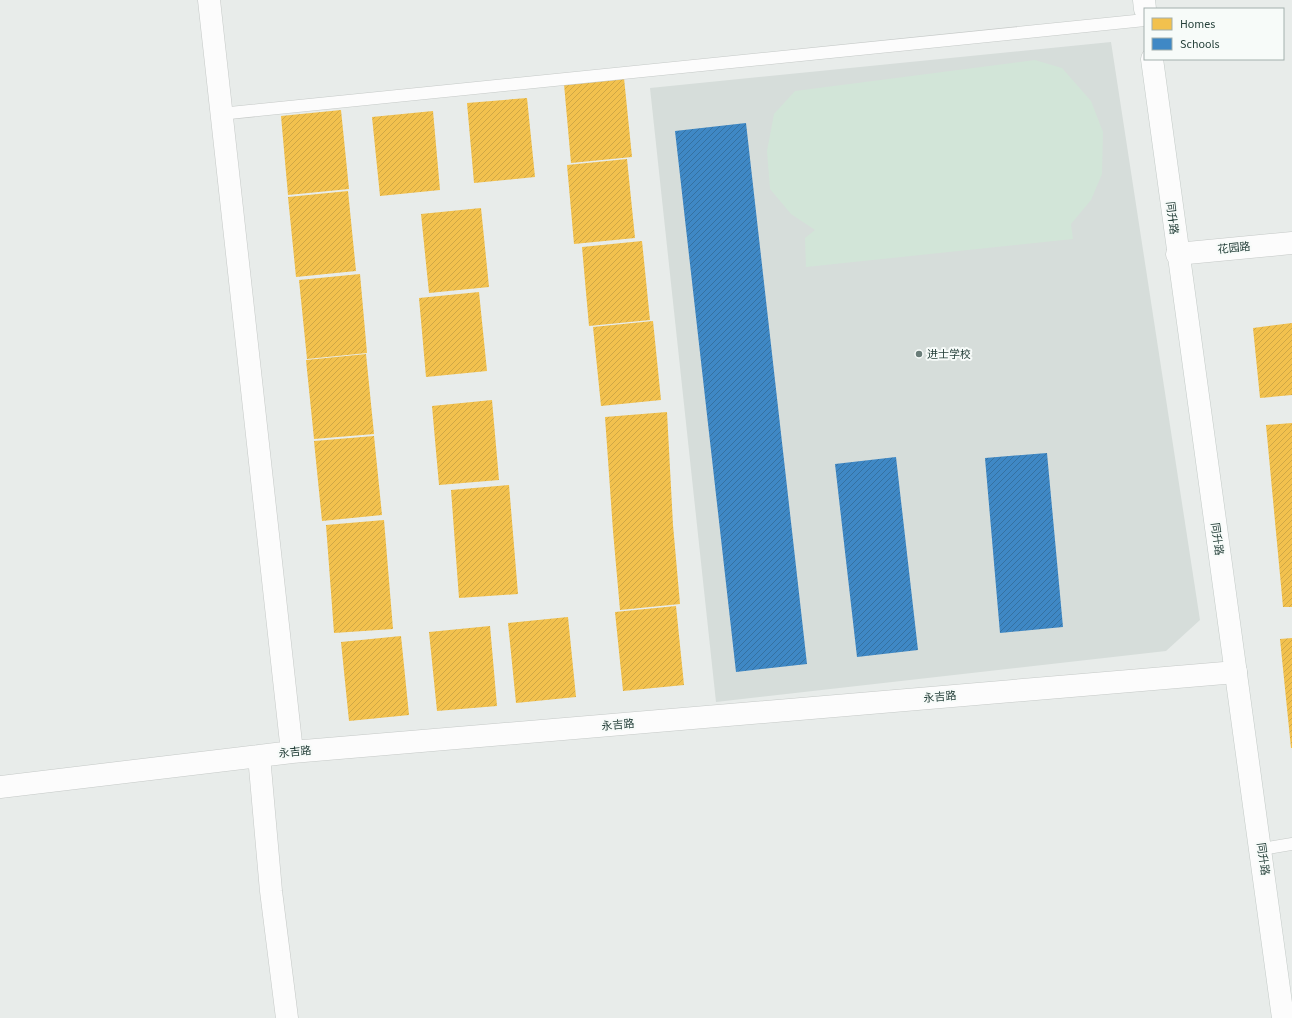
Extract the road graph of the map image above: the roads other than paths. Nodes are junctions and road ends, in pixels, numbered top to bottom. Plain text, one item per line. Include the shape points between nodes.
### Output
1 (209, 0) edge
2 (1144, 20) edge
3 (1152, 60) edge
4 (220, 114) junction
5 (1292, 243) edge
6 (1177, 254) junction
7 (1236, 672) junction
8 (292, 752) junction
9 (259, 756) junction
10 (0, 787) edge
11 (1292, 844) edge
12 (1261, 849) junction
13 (287, 1018) edge
14 (1283, 1018) edge

1 - 4 street
2 - 4 lane
3 - 6 street, 同升路
4 - 8 street
5 - 6 street, 花园路
6 - 7 street, 同升路
7 - 8 street, 永吉路
7 - 12 street, 同升路
8 - 9 street, 永吉路
9 - 10 street, 永吉路
9 - 13 street via 271,891
11 - 12 lane
12 - 14 street, 同升路

